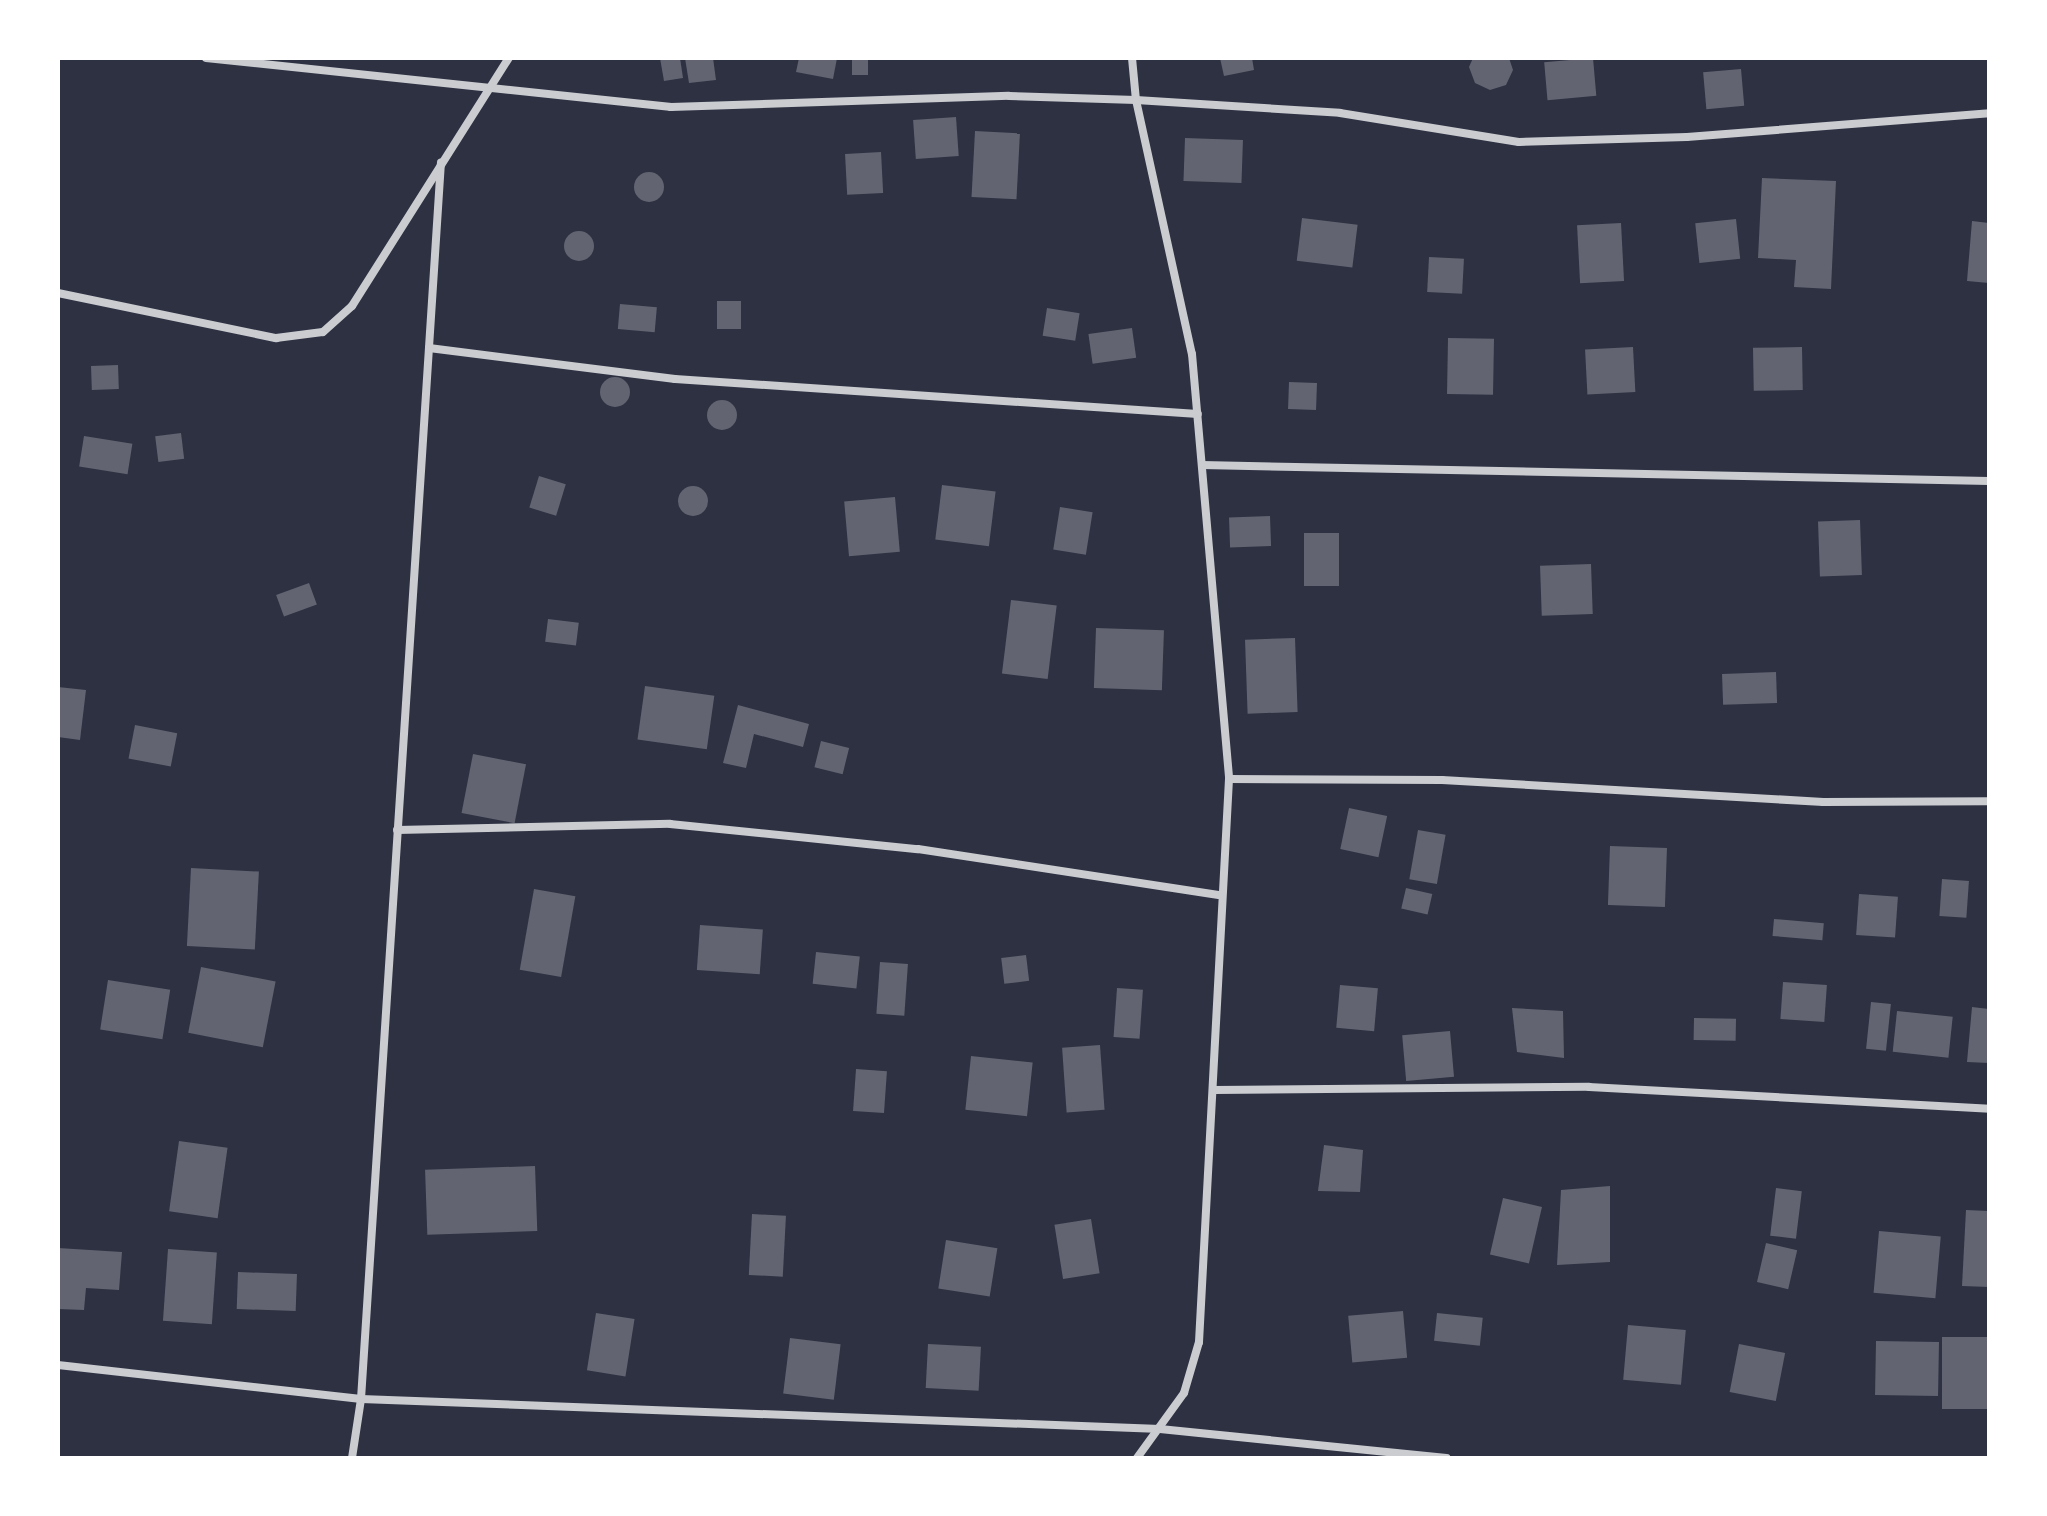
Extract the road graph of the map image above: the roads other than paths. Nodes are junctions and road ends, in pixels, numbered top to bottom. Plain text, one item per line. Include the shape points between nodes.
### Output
1 (206, 58) edge
2 (509, 58) edge
3 (1132, 58) edge
4 (490, 85) junction
5 (1136, 100) junction
6 (1989, 113) edge
7 (441, 163) junction
8 (58, 293) edge
9 (429, 348) junction
10 (1198, 414) junction
11 (1202, 465) junction
12 (1989, 481) edge
13 (1229, 779) junction
14 (1989, 801) edge
15 (397, 830) junction
16 (1219, 895) junction
17 (1214, 1090) junction
18 (1989, 1109) edge
19 (58, 1365) edge
20 (361, 1399) junction
21 (1160, 1429) junction
22 (352, 1458) edge
23 (1137, 1458) edge
24 (1447, 1458) edge

1 - 4 street
2 - 4 street
3 - 5 street
4 - 5 street via 671,107 1009,96
4 - 7 street
5 - 6 street via 1340,113 1519,142 1687,137
5 - 10 street via 1192,354
7 - 8 street via 352,306 323,332 276,338
7 - 9 street
9 - 10 street via 675,379
9 - 15 street
10 - 11 street
11 - 12 street
11 - 13 street
13 - 14 street via 1442,780 1823,802
13 - 16 street
15 - 16 street via 670,824 918,849
15 - 20 street
16 - 17 street
17 - 18 street via 1589,1087
17 - 21 street via 1199,1342 1184,1393
19 - 20 street
20 - 21 street
20 - 22 street
21 - 23 street
21 - 24 street

